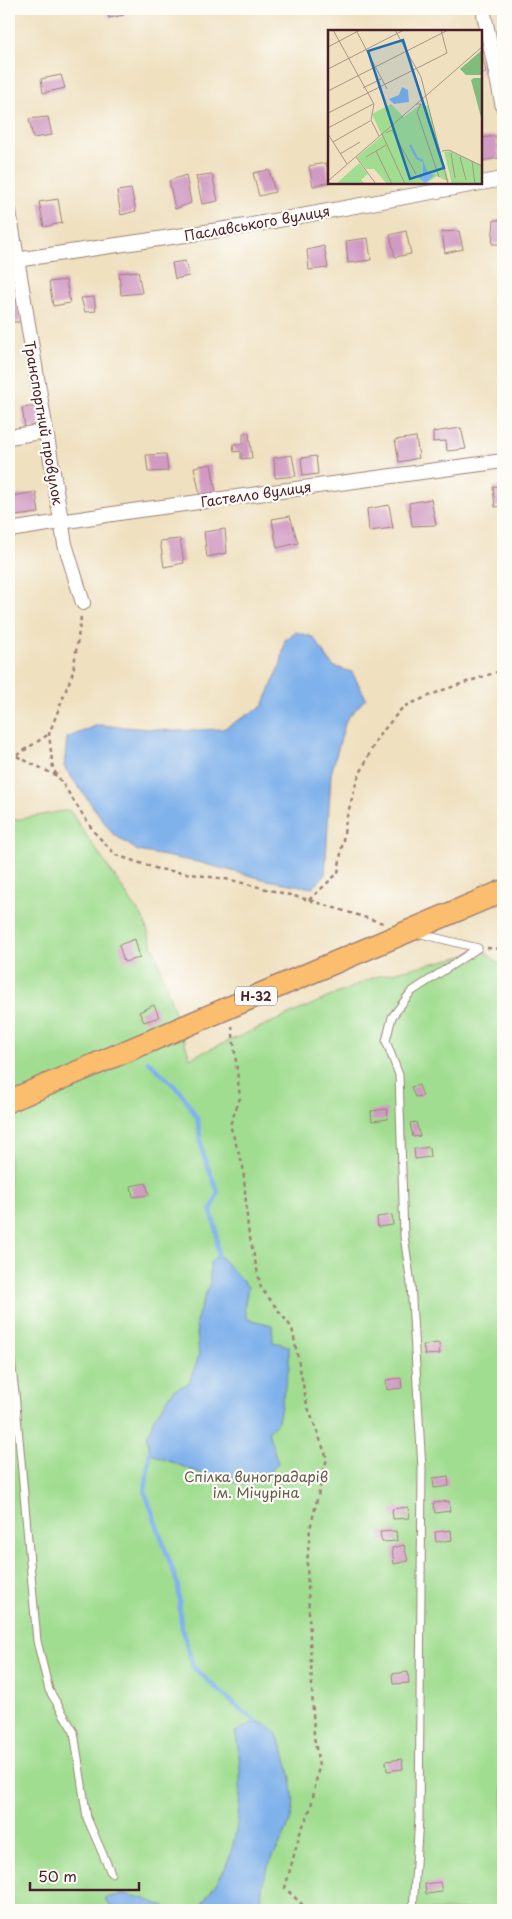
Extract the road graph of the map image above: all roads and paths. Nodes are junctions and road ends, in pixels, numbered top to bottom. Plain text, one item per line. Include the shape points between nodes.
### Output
1 (482, 9) edge
2 (503, 107) edge
3 (503, 179) edge
4 (482, 183) edge
5 (476, 184) edge
6 (9, 211) edge
7 (13, 260) edge
8 (46, 431) junction
9 (9, 436) edge
10 (503, 461) edge
11 (61, 522) junction
12 (9, 530) edge
13 (83, 603) joint
14 (503, 670) edge
15 (49, 734) junction
16 (9, 756) edge
17 (16, 756) junction
18 (59, 777) junction
19 (503, 891) edge
20 (309, 900) junction
21 (409, 931) junction
22 (478, 948) junction
23 (503, 949) edge
24 (228, 1008) junction
25 (9, 1101) edge
26 (9, 1345) edge
27 (111, 1873) dead end
28 (308, 1910) edge
29 (413, 1910) edge

1 - 2 street
3 - 4 street, Паславського вулиця
5 - 7 street, Паславського вулиця via 246,226
6 - 7 street, Транспортний провулок
7 - 8 street, Транспортний провулок
8 - 9 street
8 - 11 street, Транспортний провулок
10 - 11 street, Гастелло вулиця
11 - 12 street, Гастелло вулиця
11 - 13 street, Транспортний провулок
13 - 15 path via 73,672
14 - 20 path via 402,707 377,738 357,780 346,820 338,872
15 - 17 path
15 - 18 path via 53,769
16 - 17 path
17 - 18 path
18 - 20 path via 94,832 116,855 158,869 231,880
19 - 21 main road, Н-32
20 - 21 path
21 - 22 lane
21 - 24 main road, Н-32
22 - 23 path
22 - 29 lane via 411,992 392,1017 386,1041 399,1075 404,1236 411,1284 422,1468 419,1818
24 - 25 main road, Н-32
24 - 28 path via 240,1098 230,1125 243,1166 248,1229 261,1288 292,1328 307,1405 327,1458 310,1529 306,1564 319,1766 311,1807 285,1888
26 - 27 lane via 37,1641 48,1690 74,1732 87,1818

